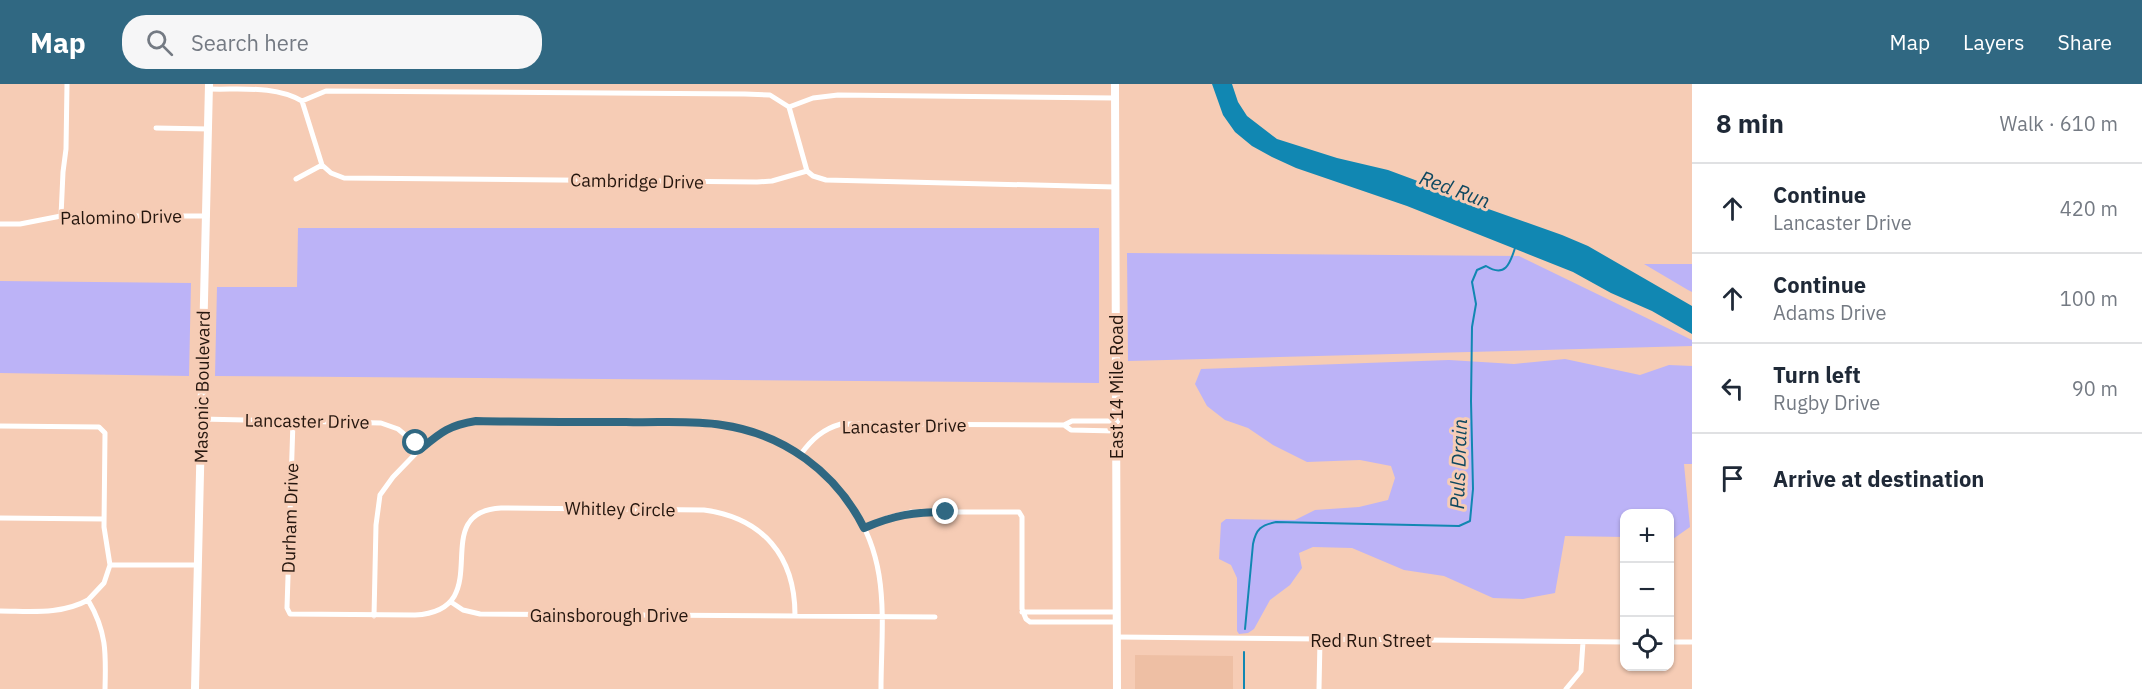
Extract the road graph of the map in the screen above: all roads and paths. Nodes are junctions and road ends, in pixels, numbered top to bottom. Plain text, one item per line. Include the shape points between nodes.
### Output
1 (67, 84) edge
2 (520, 84) edge
3 (1115, 84) edge
4 (209, 87) edge
5 (520, 93) junction
6 (1115, 98) junction
7 (302, 100) junction
8 (789, 107) junction
9 (156, 128) dead end
10 (208, 129) junction
11 (322, 165) junction
12 (807, 171) junction
13 (296, 180) dead end
14 (1115, 187) junction
15 (62, 216) junction
16 (207, 216) junction
17 (0, 224) edge
18 (201, 419) junction
19 (293, 421) junction
20 (1116, 421) junction
21 (1064, 425) junction
22 (0, 426) edge
23 (1116, 431) junction
24 (422, 448) junction
25 (801, 454) junction
26 (0, 518) edge
27 (104, 519) junction
28 (864, 528) junction
29 (110, 565) junction
30 (198, 565) junction
31 (88, 600) junction
32 (451, 602) junction
33 (0, 611) edge
34 (1022, 612) junction
35 (1117, 612) junction
36 (795, 615) junction
37 (374, 616) junction
38 (882, 616) junction
39 (935, 617) dead end
40 (1117, 622) junction
41 (1117, 637) junction
42 (1320, 640) junction
43 (1582, 642) junction
44 (1620, 642) edge
45 (1674, 642) edge
46 (1692, 642) edge
47 (105, 689) edge
48 (195, 689) edge
49 (881, 689) edge
50 (1117, 689) edge
51 (1319, 689) edge
52 (1566, 689) edge

1 - 15 street
2 - 5 street
3 - 6 main road, East 14 Mile Road
4 - 7 street via 272,90
4 - 10 main road, Masonic Boulevard
5 - 7 street via 326,91
5 - 8 street via 763,94
6 - 8 street via 838,95 813,98
6 - 14 main road, East 14 Mile Road
7 - 11 street
8 - 12 street
9 - 10 street
10 - 16 main road, Masonic Boulevard
11 - 12 street, Cambridge Drive via 344,178 757,182
11 - 13 street
12 - 14 street via 826,180
14 - 20 main road, East 14 Mile Road
15 - 16 street, Palomino Drive
15 - 17 street, Palomino Drive
16 - 18 main road, Masonic Boulevard
18 - 19 street, Lancaster Drive
18 - 30 main road, Masonic Boulevard
19 - 24 street, Lancaster Drive via 381,423 398,429
19 - 37 street, Durham Drive via 287,608 290,615
20 - 21 street, Lancaster Drive via 1072,421
20 - 23 main road, East 14 Mile Road
21 - 23 street, Lancaster Drive via 1071,430
21 - 25 street, Lancaster Drive via 841,424 816,436
22 - 27 street via 102,429
23 - 35 main road, East 14 Mile Road
24 - 25 street via 447,428 476,421 700,423 756,433
24 - 37 street via 386,486 378,505
25 - 28 street via 836,486
26 - 27 street
27 - 29 street
28 - 34 street via 918,512 1018,512 1023,520
28 - 38 street via 879,574
29 - 30 street
29 - 31 street via 104,583
30 - 48 main road, Masonic Boulevard
31 - 33 street via 60,610
31 - 47 street via 104,634
32 - 36 street, Gainsborough Drive via 480,614
32 - 36 street, Whitley Circle via 461,578 464,531 481,512 501,508 704,510 743,520 773,545 793,585
32 - 37 street via 426,615
34 - 35 street
34 - 40 street via 1030,622
35 - 40 main road, East 14 Mile Road
36 - 38 street, Gainsborough Drive
38 - 39 street, Gainsborough Drive
38 - 49 street
40 - 41 main road, East 14 Mile Road
41 - 42 street, Red Run Street
41 - 50 main road, East 14 Mile Road
42 - 43 street, Red Run Street
42 - 51 street
43 - 44 street, Red Run Street
43 - 52 street via 1581,671
45 - 46 street

